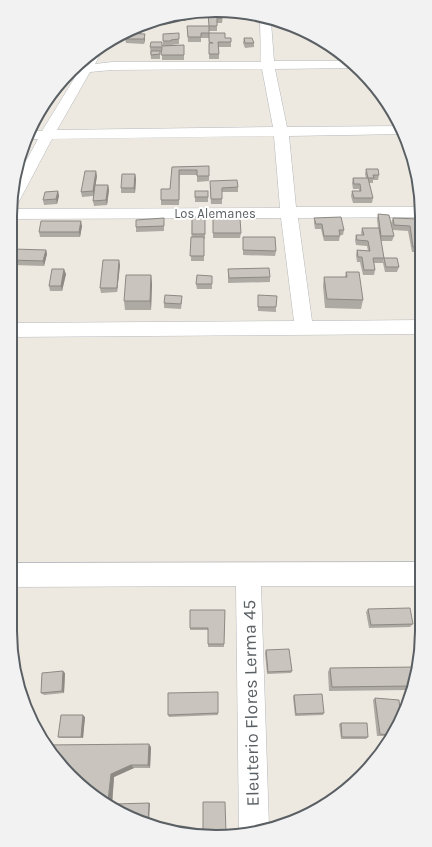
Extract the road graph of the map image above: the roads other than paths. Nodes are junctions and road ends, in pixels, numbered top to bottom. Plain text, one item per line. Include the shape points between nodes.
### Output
1 (265, 23) edge
2 (346, 65) edge
3 (268, 66) junction
4 (81, 70) edge
5 (76, 74) edge
6 (395, 130) edge
7 (281, 131) junction
8 (34, 135) edge
9 (47, 135) junction
10 (19, 187) edge
11 (415, 212) edge
12 (289, 213) junction
13 (17, 214) edge
14 (415, 327) edge
15 (304, 328) junction
16 (17, 330) edge
17 (248, 574) junction
18 (415, 574) edge
19 (17, 575) edge
20 (254, 826) edge

1 - 3 street
2 - 3 street
3 - 4 street via 112,66
3 - 7 street
5 - 9 street
6 - 7 street
7 - 9 street
7 - 12 street
8 - 9 street
9 - 10 street
11 - 12 street, Los Alemanes
12 - 13 street, Los Alemanes
12 - 15 street
14 - 15 street
15 - 16 street
17 - 18 street
17 - 19 street
17 - 20 street, Eleuterio Flores Lerma 45

